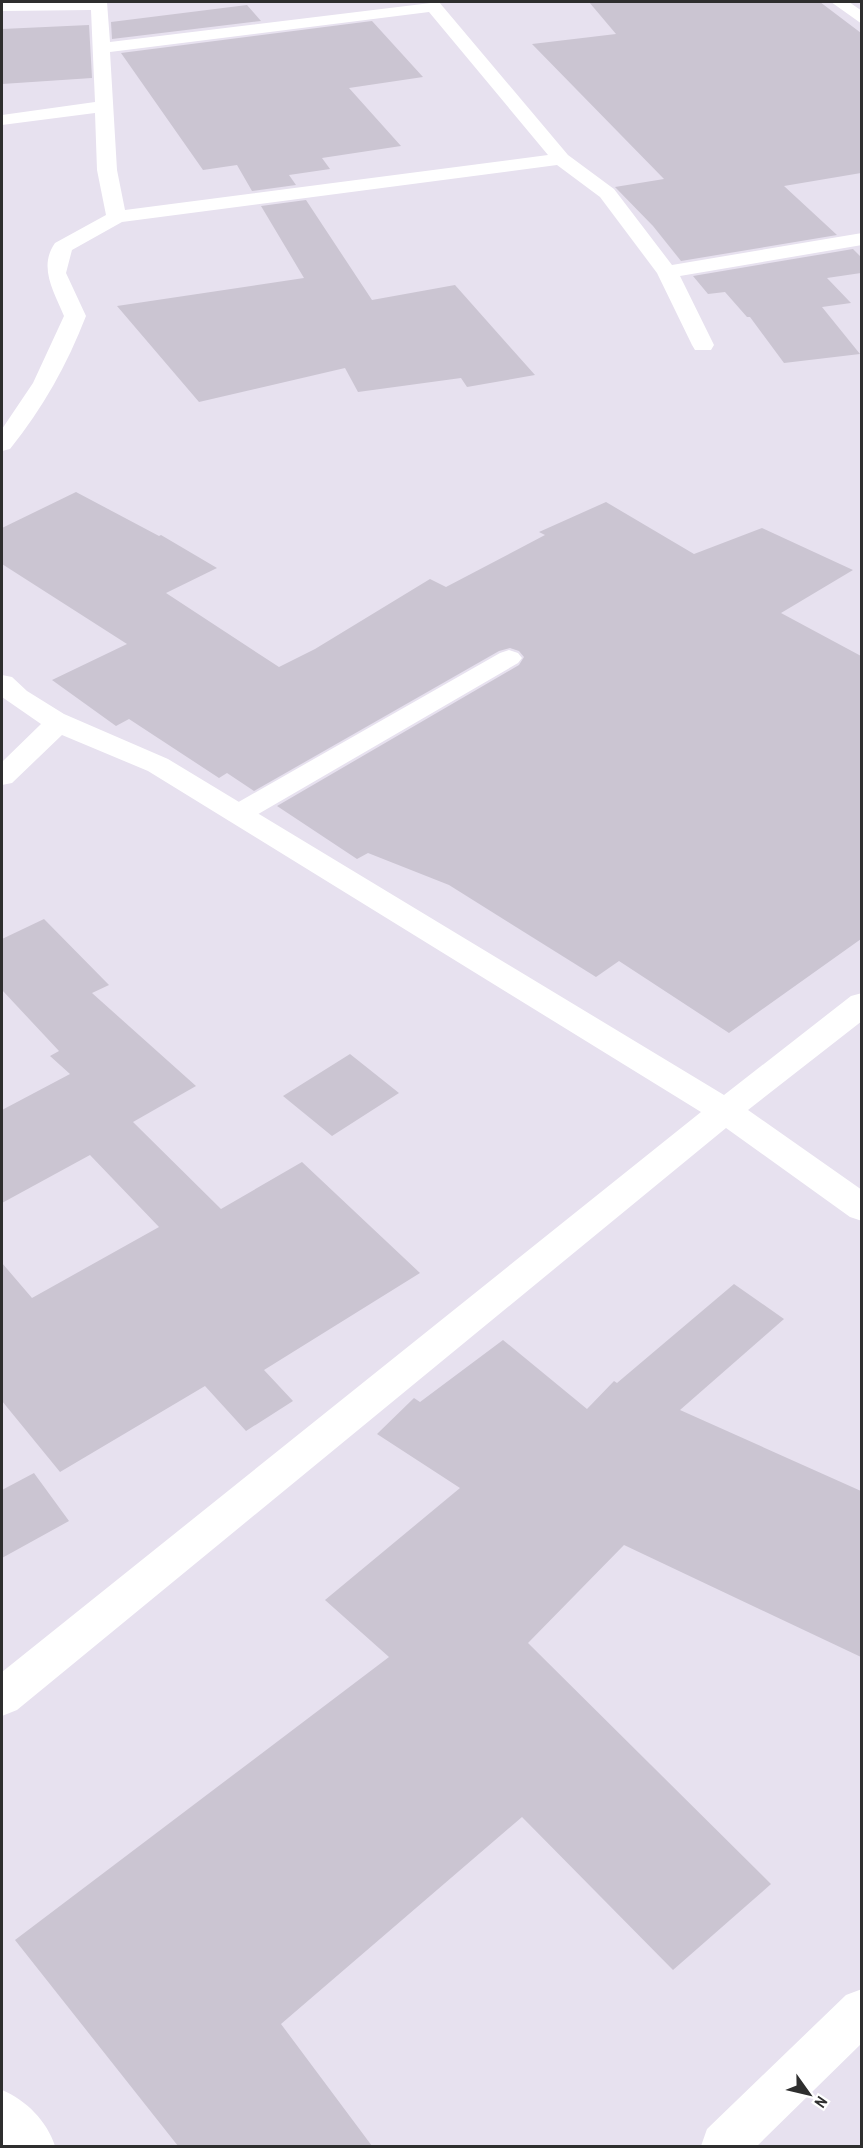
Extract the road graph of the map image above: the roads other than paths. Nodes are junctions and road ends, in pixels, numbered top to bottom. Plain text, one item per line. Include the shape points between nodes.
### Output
1 (839, 2) edge
2 (99, 3) edge
3 (431, 4) edge
4 (2, 6) edge
5 (861, 19) edge
6 (100, 48) junction
7 (105, 106) junction
8 (2, 120) edge
9 (561, 159) junction
10 (117, 217) junction
11 (861, 239) edge
12 (667, 272) junction
13 (703, 345) dead end
14 (2, 444) edge
15 (509, 658) dead end
16 (2, 683) edge
17 (59, 722) junction
18 (2, 777) edge
19 (238, 814) junction
20 (861, 1004) edge
21 (725, 1111) junction
22 (861, 1208) edge
23 (2, 1697) edge
24 (861, 2011) edge
25 (2, 2114) edge
26 (30, 2146) edge
27 (724, 2146) edge

1 - 5 street
2 - 4 street
2 - 6 street
3 - 6 street
3 - 9 street
6 - 7 street
7 - 8 street
7 - 10 street via 107,170
9 - 10 street
9 - 12 street via 607,193
10 - 14 street via 62,247 56,273 75,316 59,359 25,416
11 - 12 street
12 - 13 street
15 - 19 lane
16 - 17 street
17 - 18 street
17 - 19 street via 158,765
19 - 21 street
20 - 21 street
21 - 22 street
21 - 23 street
24 - 27 lane
25 - 26 street

